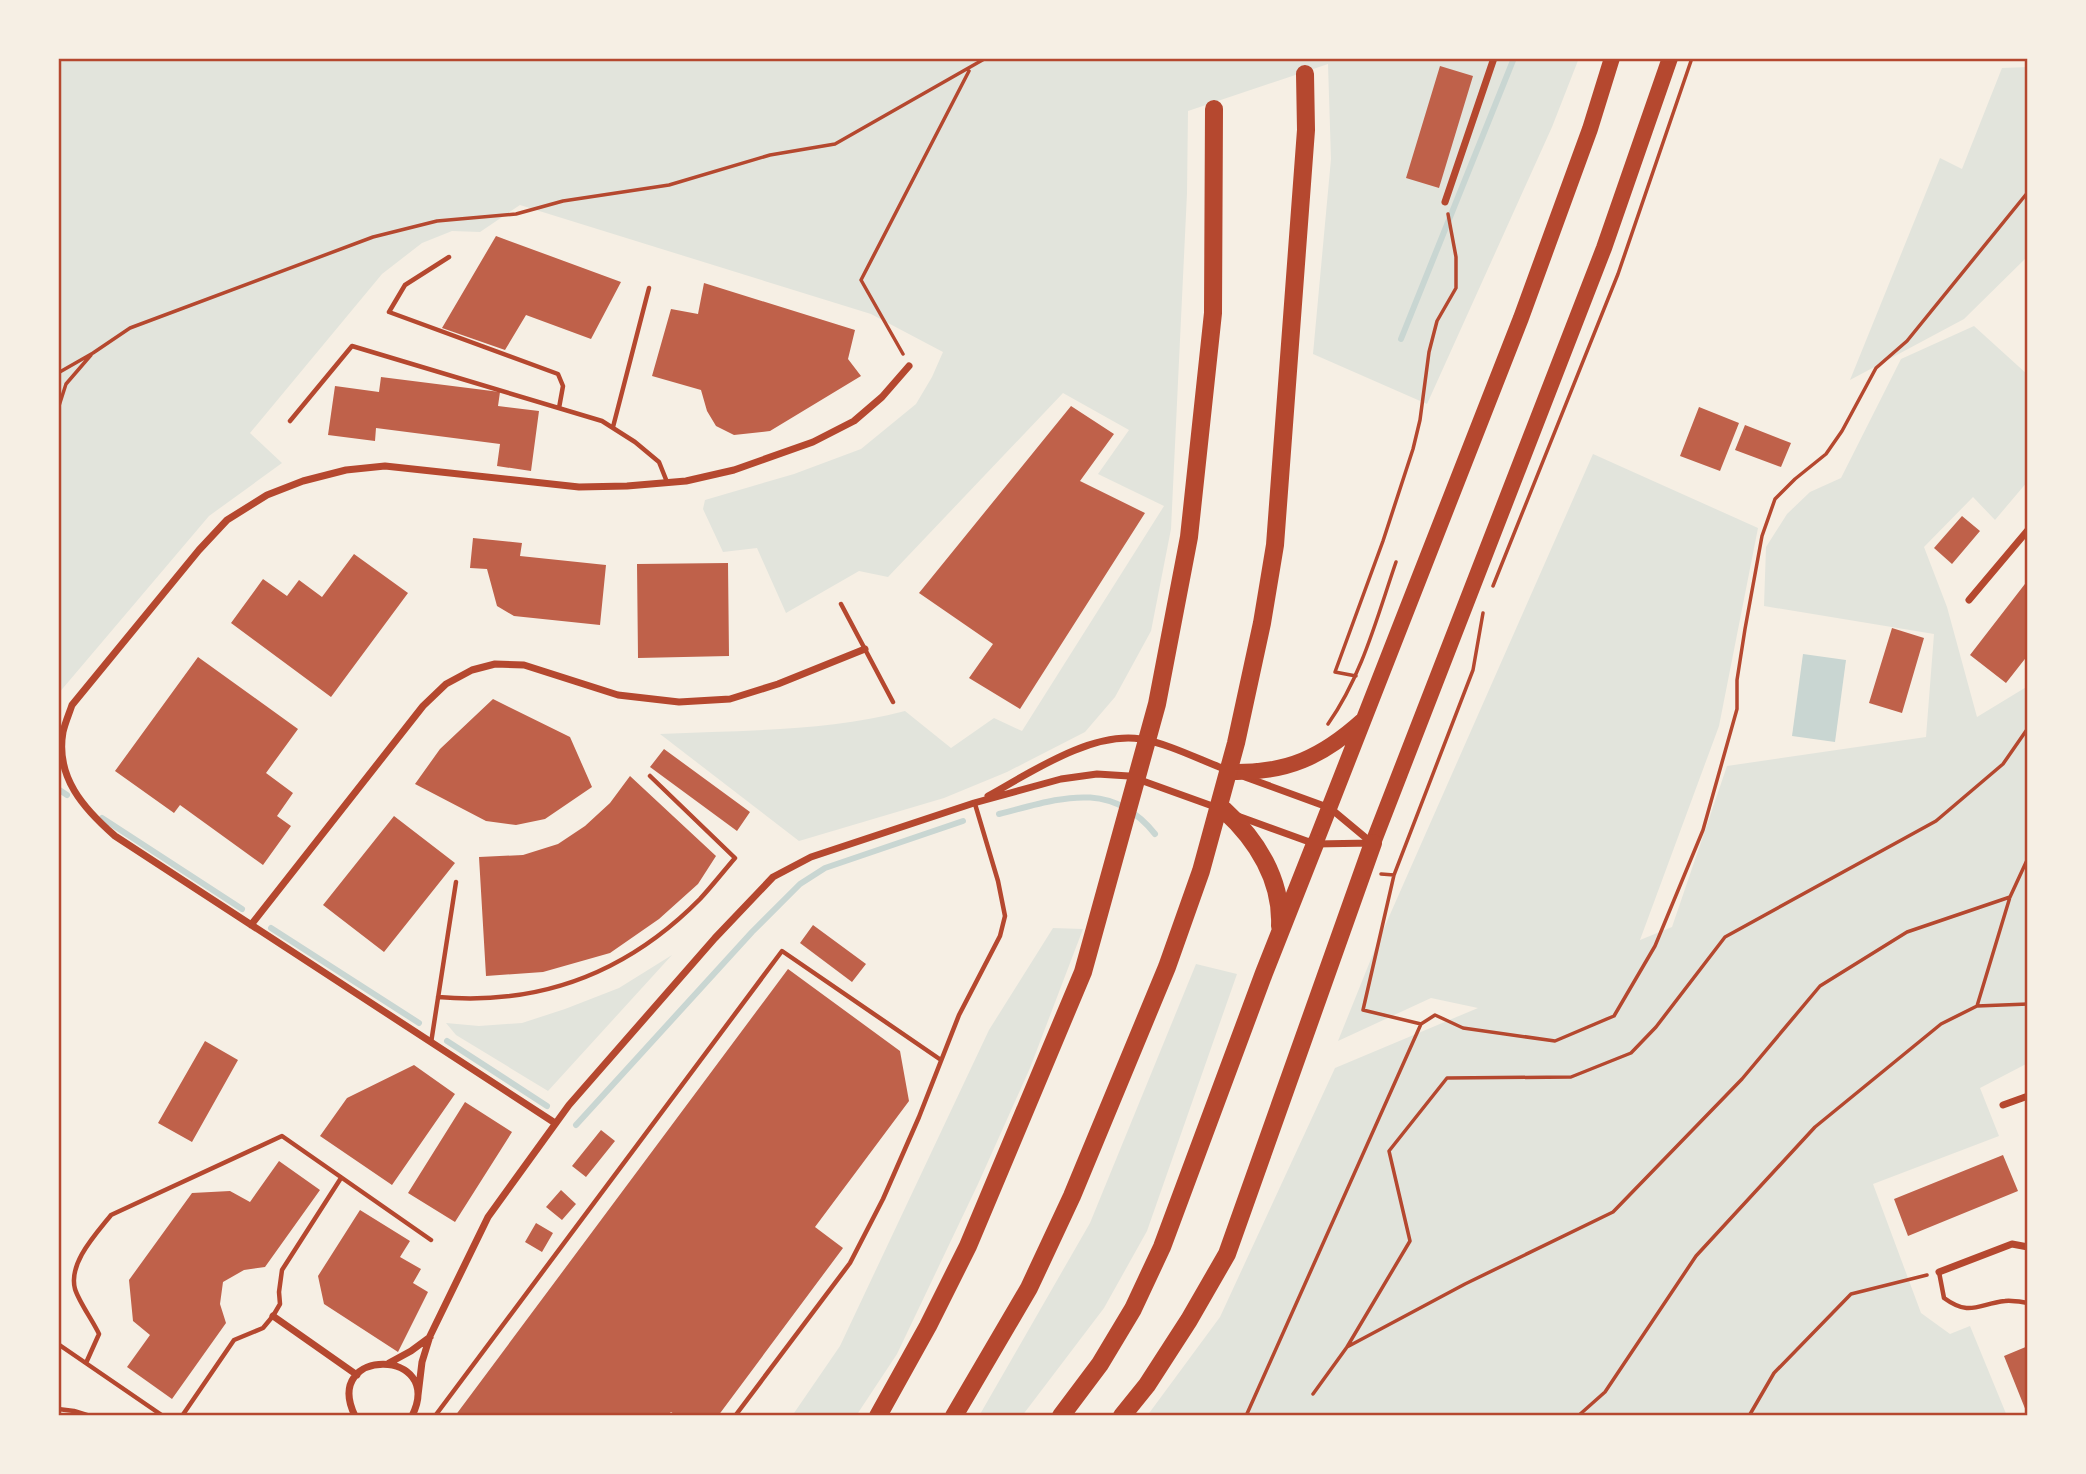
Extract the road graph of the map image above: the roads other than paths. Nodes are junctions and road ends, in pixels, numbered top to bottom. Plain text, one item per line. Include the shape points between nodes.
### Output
1 (1494, 58) edge
2 (1612, 58) edge
3 (1670, 58) edge
4 (1305, 74) dead end
5 (1214, 109) dead end
6 (1445, 202) road end
7 (449, 257) dead end
8 (649, 288) dead end
9 (909, 366) road end
10 (559, 408) junction
11 (290, 421) dead end
12 (613, 428) junction
13 (667, 482) junction
14 (2028, 530) edge
15 (1969, 600) dead end
16 (841, 604) dead end
17 (865, 649) junction
18 (893, 702) dead end
19 (1366, 717) junction
20 (1233, 772) junction
21 (650, 776) dead end
22 (974, 803) junction
23 (1330, 808) junction
24 (1224, 810) junction
25 (1373, 843) junction
26 (1315, 844) junction
27 (456, 882) dead end
28 (251, 925) junction
29 (1280, 933) junction
30 (438, 997) junction
31 (432, 1043) junction
32 (941, 1060) junction
33 (2028, 1096) edge
34 (2003, 1105) dead end
35 (555, 1123) junction
36 (341, 1178) junction
37 (431, 1240) dead end
38 (2028, 1247) edge
39 (1939, 1272) joint
40 (2028, 1303) edge
41 (273, 1316) junction
42 (430, 1336) junction
43 (58, 1344) edge
44 (86, 1363) junction
45 (389, 1363) junction
46 (357, 1375) junction
47 (418, 1395) junction
48 (58, 1409) edge
49 (90, 1416) edge
50 (163, 1416) edge
51 (183, 1416) edge
52 (355, 1416) edge
53 (412, 1416) edge
54 (435, 1416) edge
55 (735, 1416) edge
56 (878, 1416) edge
57 (954, 1416) edge
58 (1061, 1416) edge
59 (1122, 1416) edge

1 - 6 street
2 - 19 main road via 1521,318
3 - 25 main road via 1604,248
4 - 57 highway via 1306,130 1275,545 1236,743 1201,872 1167,967 1072,1196 1029,1288
5 - 56 highway via 1213,313 1189,537 1152,724 1083,972 968,1246
7 - 10 lane via 405,285 389,312 558,374 563,386
8 - 12 lane
9 - 13 street via 855,421 813,442 734,470
10 - 11 lane via 352,346
10 - 12 lane
12 - 13 lane via 659,462
13 - 28 street via 579,487 385,466 303,481 267,495 227,520 72,705 63,733 62,765 90,814 115,836
14 - 15 street
16 - 17 lane
17 - 18 lane
17 - 28 street via 730,699 678,702 618,695 524,665 495,664 472,670 446,684 423,706
19 - 20 main road via 1304,762
19 - 23 main road
20 - 22 street via 1155,743 1121,739 1079,749
20 - 23 street
21 - 30 lane via 735,858 700,899 656,937 606,969 558,988 474,1000
22 - 24 street via 1061,779 1113,774
22 - 32 lane via 1004,916 1000,936
22 - 35 street via 811,857 773,877
23 - 25 street
23 - 26 main road
24 - 26 street
24 - 29 highway via 1249,835 1270,872 1279,898
25 - 26 street
25 - 59 highway via 1227,1254 1161,1364
26 - 29 highway
27 - 30 lane
28 - 31 street
29 - 58 highway via 1162,1247 1127,1320
30 - 31 lane
31 - 35 street
32 - 54 lane via 782,951
32 - 55 lane via 883,1199 850,1263
33 - 34 street
35 - 42 street via 488,1217
36 - 37 lane
36 - 41 lane via 282,1270 280,1304
36 - 44 lane via 282,1136 111,1215 76,1266 75,1288 99,1334
38 - 39 street via 2011,1244
39 - 40 lane via 1944,1298 1957,1308 1981,1308 2006,1300
41 - 46 street
41 - 51 lane via 263,1328 234,1340
42 - 45 street
42 - 47 street
43 - 44 lane
44 - 50 lane
45 - 46 street via 366,1367
45 - 47 street via 410,1375
46 - 52 street via 349,1393
47 - 53 street
48 - 49 lane

